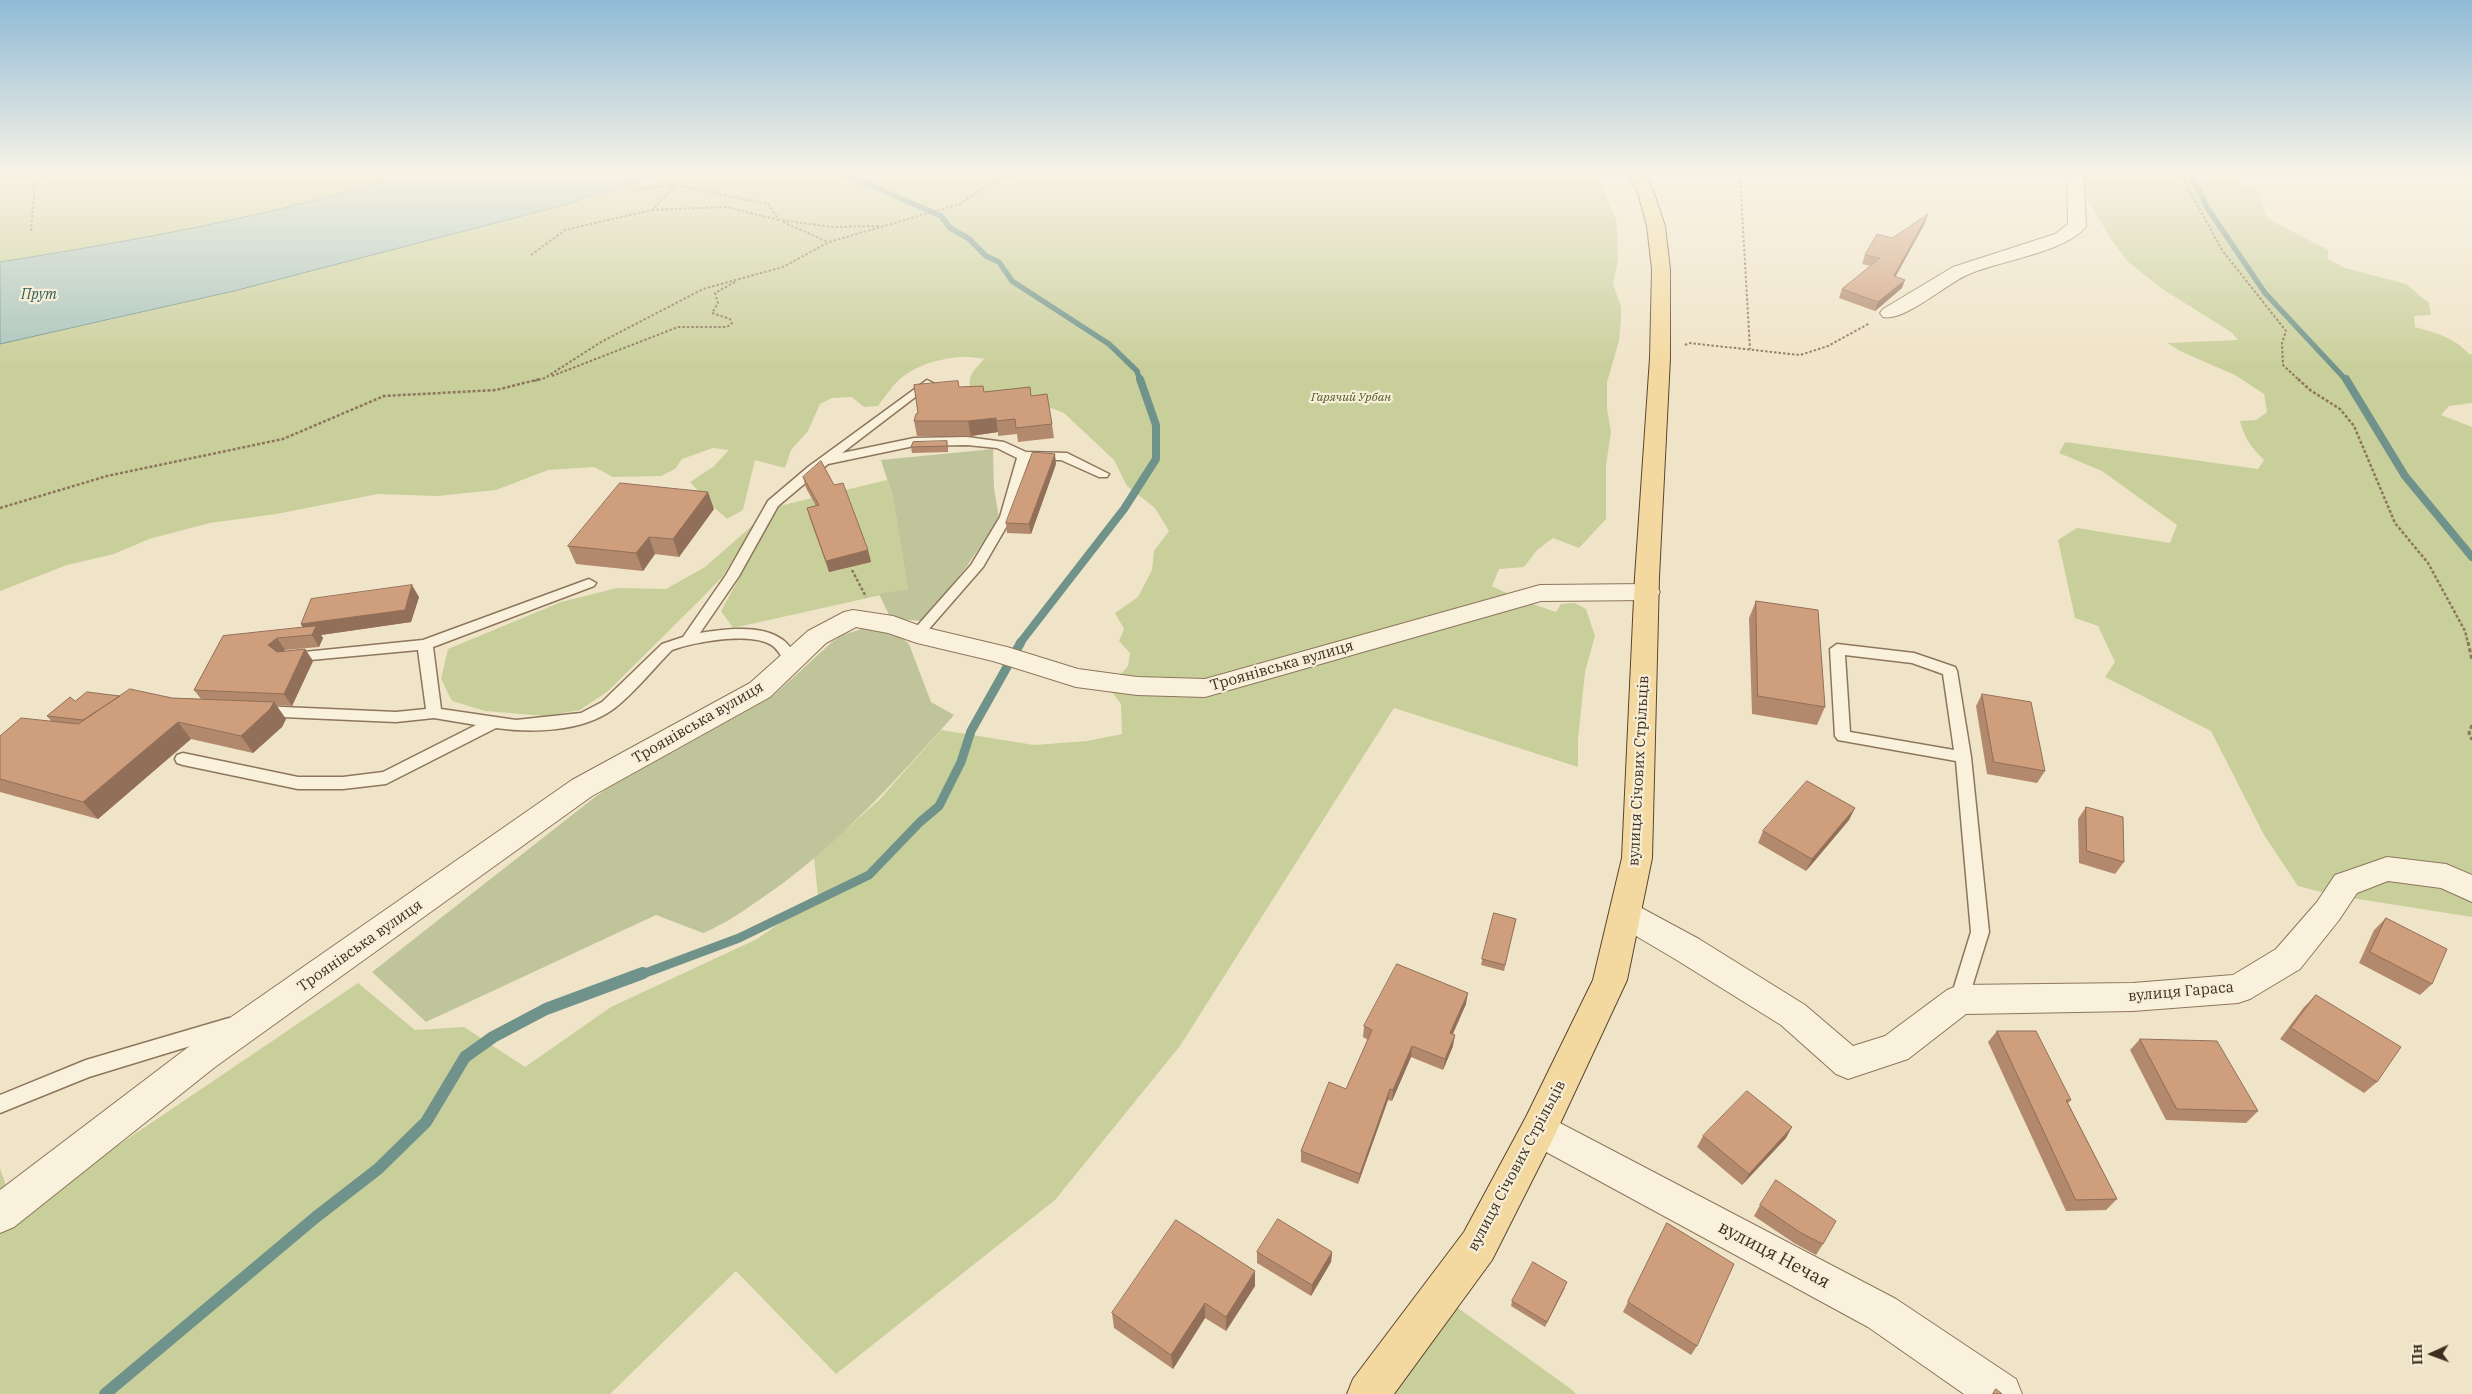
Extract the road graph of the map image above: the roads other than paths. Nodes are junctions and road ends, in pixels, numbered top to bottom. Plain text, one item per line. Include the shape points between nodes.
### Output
1 (1657, 238) edge
2 (2061, 238) edge
3 (1890, 313) road end
4 (927, 383) edge
5 (1024, 456) junction
6 (824, 461) junction
7 (1103, 474) dead end
8 (589, 583) dead end
9 (1647, 592) junction
10 (917, 634) junction
11 (689, 639) junction
12 (425, 644) junction
13 (284, 657) edge
14 (792, 662) junction
15 (244, 711) edge
16 (434, 713) junction
17 (494, 722) junction
18 (1963, 757) junction
19 (183, 759) dead end
20 (2472, 889) edge
21 (1625, 914) junction
22 (1959, 1000) junction
23 (262, 1016) junction
24 (0, 1104) edge
25 (1539, 1129) junction
26 (0, 1214) edge
27 (1368, 1394) edge
28 (2001, 1394) edge

1 - 9 main road, вулиця Січових Стрільців via 1661,269 1660,358
2 - 3 street via 1960,271
4 - 6 lane
5 - 6 lane via 1000,445 967,441 923,442
5 - 7 lane via 1063,456
5 - 10 lane via 1001,526 976,567
6 - 11 lane via 774,504 732,576
8 - 12 lane
9 - 10 street, Троянівська вулиця via 1540,593 1205,688 1137,686 1076,678 998,653
9 - 21 main road, вулиця Січових Стрільців via 1637,858
10 - 14 street, Троянівська вулиця via 894,625 853,618 817,637
11 - 14 lane via 766,638 778,642
11 - 17 lane via 667,647 607,706 584,718 516,725
12 - 13 lane
12 - 16 lane
14 - 23 street, Троянівська вулиця via 760,690 582,788
15 - 16 lane via 396,717
16 - 17 lane
17 - 19 lane via 386,778 343,783 298,783
18 - 18 lane via 1950,671 1914,658 1837,649 1843,736
18 - 22 lane via 1980,932
20 - 22 street, вулиця Гараса via 2446,876 2387,869 2346,884 2288,960 2238,989 2134,998
21 - 22 street via 1794,1015 1848,1062 1896,1048
21 - 25 main road, вулиця Січових Стрільців via 1610,980
23 - 24 lane via 86,1069
23 - 26 street, Троянівська вулиця via 203,1056
25 - 27 main road, вулиця Січових Стрільців via 1478,1246
25 - 28 street, вулиця Нечая via 1882,1313

